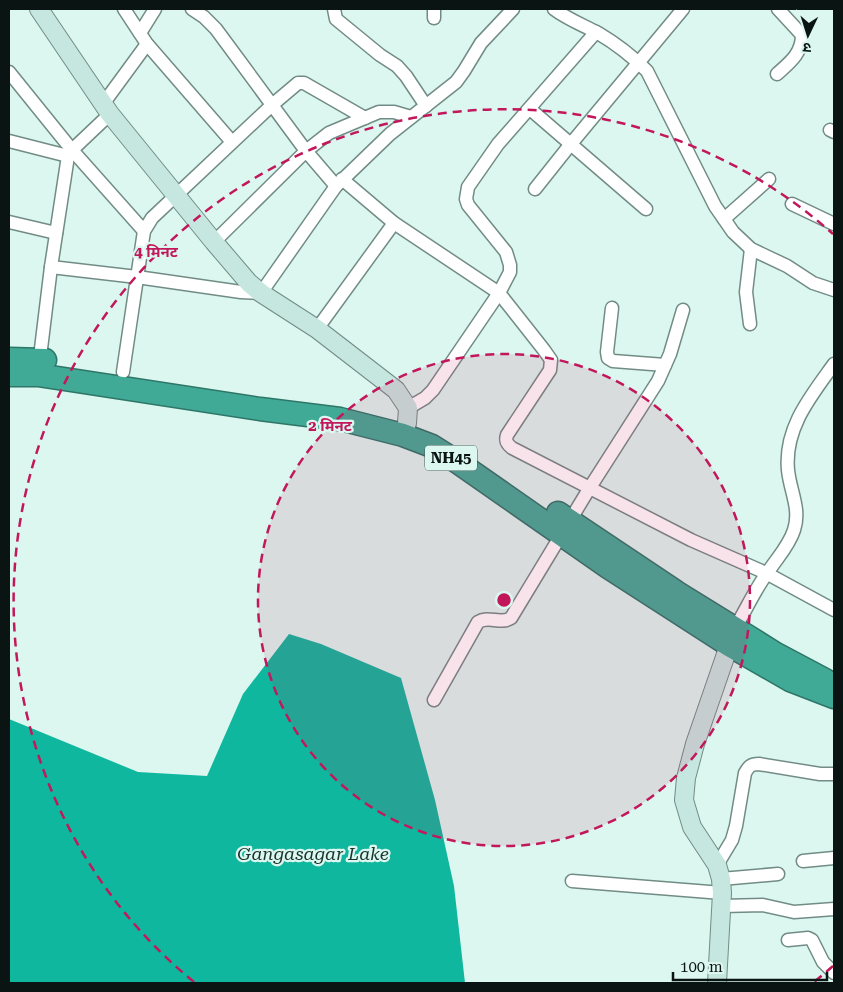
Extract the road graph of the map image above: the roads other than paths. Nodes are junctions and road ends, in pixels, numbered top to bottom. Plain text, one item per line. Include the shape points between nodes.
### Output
1 (39, 9) edge
2 (124, 9) edge
3 (155, 9) edge
4 (192, 9) edge
5 (334, 9) edge
6 (513, 9) edge
7 (554, 9) edge
8 (684, 9) edge
9 (778, 9) edge
10 (596, 32) junction
11 (144, 38) junction
12 (638, 63) junction
13 (9, 72) edge
14 (777, 74) dead end
15 (272, 105) junction
16 (426, 106) junction
17 (107, 109) junction
18 (530, 109) junction
19 (411, 117) junction
20 (365, 118) junction
21 (9, 141) edge
22 (232, 142) junction
23 (570, 144) junction
24 (306, 151) junction
25 (70, 153) junction
26 (769, 179) dead end
27 (339, 183) junction
28 (535, 189) dead end
29 (176, 195) junction
30 (792, 204) dead end
31 (646, 208) dead end
32 (724, 219) junction
33 (9, 222) edge
34 (394, 223) junction
35 (834, 224) edge
36 (144, 231) junction
37 (56, 233) junction
38 (214, 242) junction
39 (751, 249) junction
40 (51, 267) junction
41 (137, 277) junction
42 (834, 290) edge
43 (262, 293) junction
44 (498, 293) junction
45 (612, 308) dead end
46 (683, 310) dead end
47 (750, 324) dead end
48 (318, 330) junction
49 (9, 359) edge
50 (834, 364) edge
51 (666, 365) junction
52 (39, 367) junction
53 (123, 372) junction
54 (9, 375) edge
55 (406, 422) junction
56 (589, 489) junction
57 (566, 527) junction
58 (766, 573) junction
59 (834, 610) edge
60 (732, 637) junction
61 (834, 684) edge
62 (834, 697) edge
63 (434, 700) dead end
64 (834, 774) edge
65 (834, 858) edge
66 (802, 861) dead end
67 (778, 874) dead end
68 (572, 880) dead end
69 (720, 886) junction
70 (834, 909) edge
71 (788, 940) dead end
72 (834, 973) edge
73 (834, 977) edge
74 (717, 983) edge
75 (828, 983) edge

1 - 17 street
2 - 11 street
3 - 11 street
4 - 15 street via 216,29
5 - 16 street via 336,19 397,66
6 - 16 street via 481,43 456,82
7 - 10 street
8 - 12 street
9 - 14 street via 802,35 802,42 792,61
10 - 12 street
10 - 18 street
11 - 17 street
11 - 22 street
12 - 23 street
12 - 32 street via 651,78
13 - 25 street
15 - 20 street via 295,85 304,83
15 - 22 street
15 - 24 street
16 - 19 street
17 - 25 street
17 - 29 street
18 - 23 street
18 - 44 street via 498,144 467,192 468,205 509,258 510,272
19 - 20 street via 387,111
19 - 27 street
20 - 24 street via 330,133
21 - 25 street
22 - 29 street
23 - 28 street
23 - 31 street
24 - 27 street
24 - 38 street
25 - 36 street
25 - 37 street
26 - 32 street
27 - 34 street
27 - 43 street
29 - 36 street via 152,218
29 - 38 street
30 - 35 street
32 - 39 street
33 - 37 street
34 - 44 street
34 - 48 street
36 - 41 street
37 - 40 street
38 - 43 street via 249,283
39 - 42 street via 813,283
39 - 47 street via 746,292
40 - 41 street
40 - 52 street
41 - 43 street
41 - 53 street
43 - 48 street
44 - 55 street via 433,390
44 - 56 street via 551,360 550,370 507,435 507,444
45 - 51 street via 608,358
46 - 51 street
48 - 55 street via 396,390
49 - 52 highway, NH45
50 - 58 street via 803,408 792,434 788,469 797,518 790,542
51 - 56 street
52 - 53 highway, NH45
52 - 54 highway, NH45
52 - 55 highway, NH45 via 260,409 340,419
53 - 55 highway, NH45 via 344,408
55 - 57 highway, NH45 via 458,445
56 - 57 street
56 - 58 street
57 - 60 highway, NH45 via 676,592
57 - 63 street via 511,618 507,621 483,618 478,622
58 - 59 street
58 - 60 street
60 - 61 highway, NH45 via 784,658
60 - 62 highway, NH45 via 790,680
60 - 69 street via 695,744 684,800 692,827
64 - 69 street via 759,764 748,767
65 - 66 street
67 - 69 street
68 - 69 street
69 - 70 street via 763,905 794,912
69 - 74 street
71 - 72 street via 812,940 823,962
73 - 75 street

